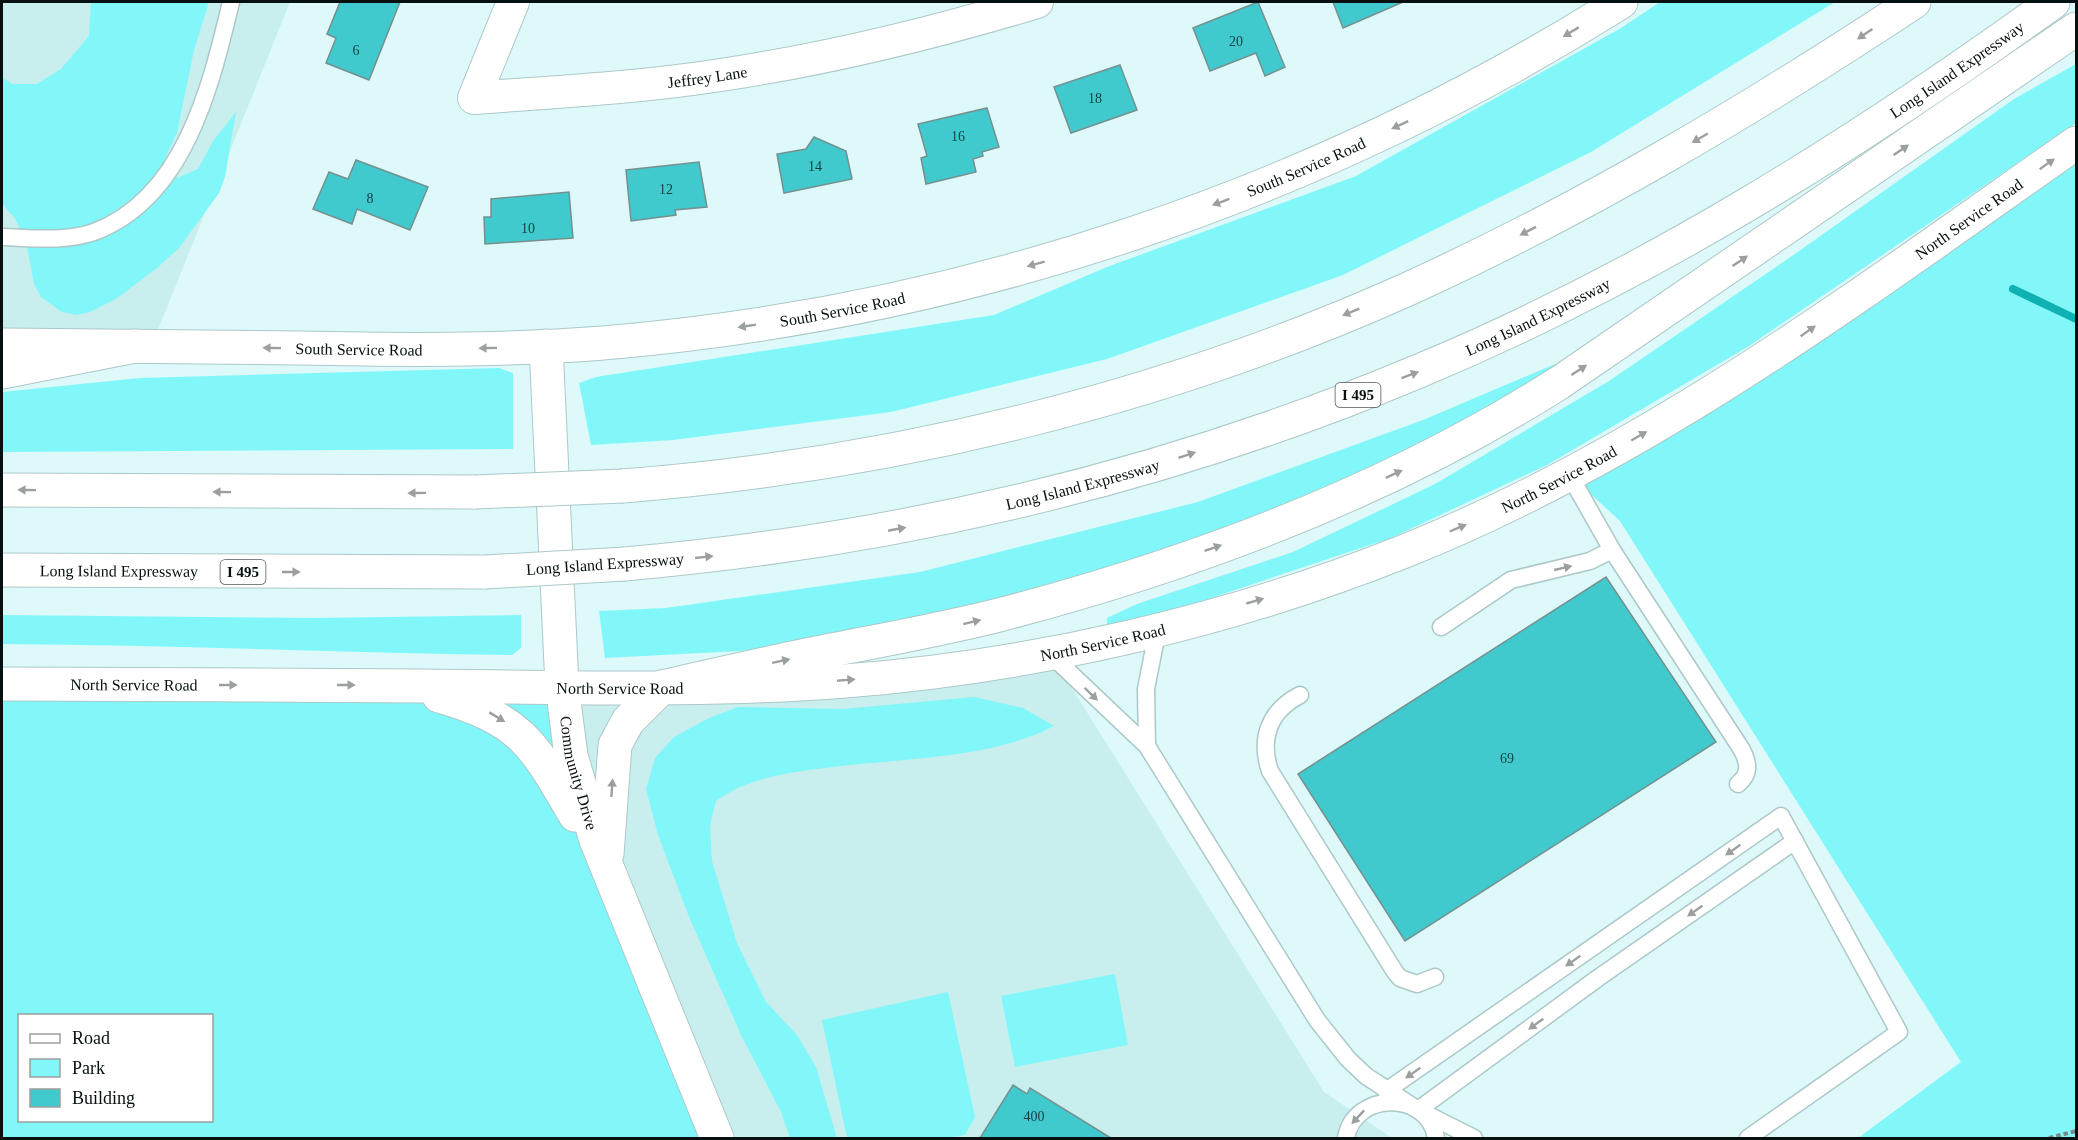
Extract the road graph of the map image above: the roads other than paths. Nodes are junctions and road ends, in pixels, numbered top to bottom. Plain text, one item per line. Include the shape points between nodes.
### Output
1 (231, 2) edge
2 (513, 2) edge
3 (1037, 2) edge
4 (1621, 2) edge
5 (1914, 2) edge
6 (2053, 2) edge
7 (2076, 29) edge
8 (2076, 143) edge
9 (3, 237) dead end
10 (2, 345) edge
11 (135, 346) junction
12 (546, 346) junction
13 (2, 372) edge
14 (1569, 474) junction
15 (2, 490) edge
16 (1612, 550) junction
17 (2, 570) edge
18 (1441, 627) dead end
19 (1158, 628) junction
20 (1050, 653) junction
21 (2, 684) edge
22 (402, 686) junction
23 (562, 686) junction
24 (662, 687) junction
25 (1300, 695) dead end
26 (1147, 746) junction
27 (1738, 784) dead end
28 (1795, 841) junction
29 (607, 868) junction
30 (1435, 977) dead end
31 (1386, 1091) junction
32 (1418, 1110) junction
33 (717, 1138) edge
34 (1346, 1138) edge
35 (1436, 1138) edge
36 (1474, 1138) edge
37 (1748, 1138) edge

1 - 9 lane via 202,103 179,154 151,192 129,212 93,232 62,238
2 - 3 street, Jeffrey Lane via 474,98 754,70 876,46
4 -> 12 main road, South Service Road via 1426,112 1248,192 1155,227 1012,270 830,313 700,332
5 -> 15 main road, bridge via 1668,157 1406,290 1227,360 1028,419 847,457 749,473 623,486 475,492
17 -> 6 main road, Long Island Expressway / I 495, bridge via 485,572 625,564 861,536 1144,469 1329,406 1420,371 1512,329 1682,241 1849,141
24 -> 7 main road via 928,632 1041,604 1239,539 1393,475 1488,426 1559,383
14 -> 8 main road, North Service Road via 1759,363
10 - 11 main road, South Service Road
12 -> 11 main road, South Service Road via 386,350
11 - 13 main road
12 - 23 main road, Community Drive
14 - 16 lane
19 -> 14 main road, North Service Road via 1295,589 1404,551
18 -> 16 lane via 1511,580 1590,561
16 - 27 lane via 1742,750 1748,765
19 - 20 main road, North Service Road
19 - 26 lane via 1146,689
24 -> 20 main road, North Service Road via 843,681
20 -> 26 lane
21 -> 22 main road, North Service Road
22 - 23 main road, North Service Road
22 -> 29 main road via 478,707 515,729 538,754
23 - 24 main road, North Service Road
23 - 29 main road, Community Drive via 566,731 578,785
29 -> 24 main road via 615,746 628,721
25 - 30 lane via 1280,708 1268,728 1265,751 1270,771 1395,972 1417,984
26 - 31 lane via 1317,1020 1348,1059
28 -> 31 lane via 1780,816
28 -> 32 lane
28 - 37 lane via 1899,1032
29 - 33 main road, Community Drive
31 - 32 lane
32 -> 34 lane via 1404,1103 1376,1104 1353,1121
32 - 35 lane via 1428,1120
32 - 36 lane

